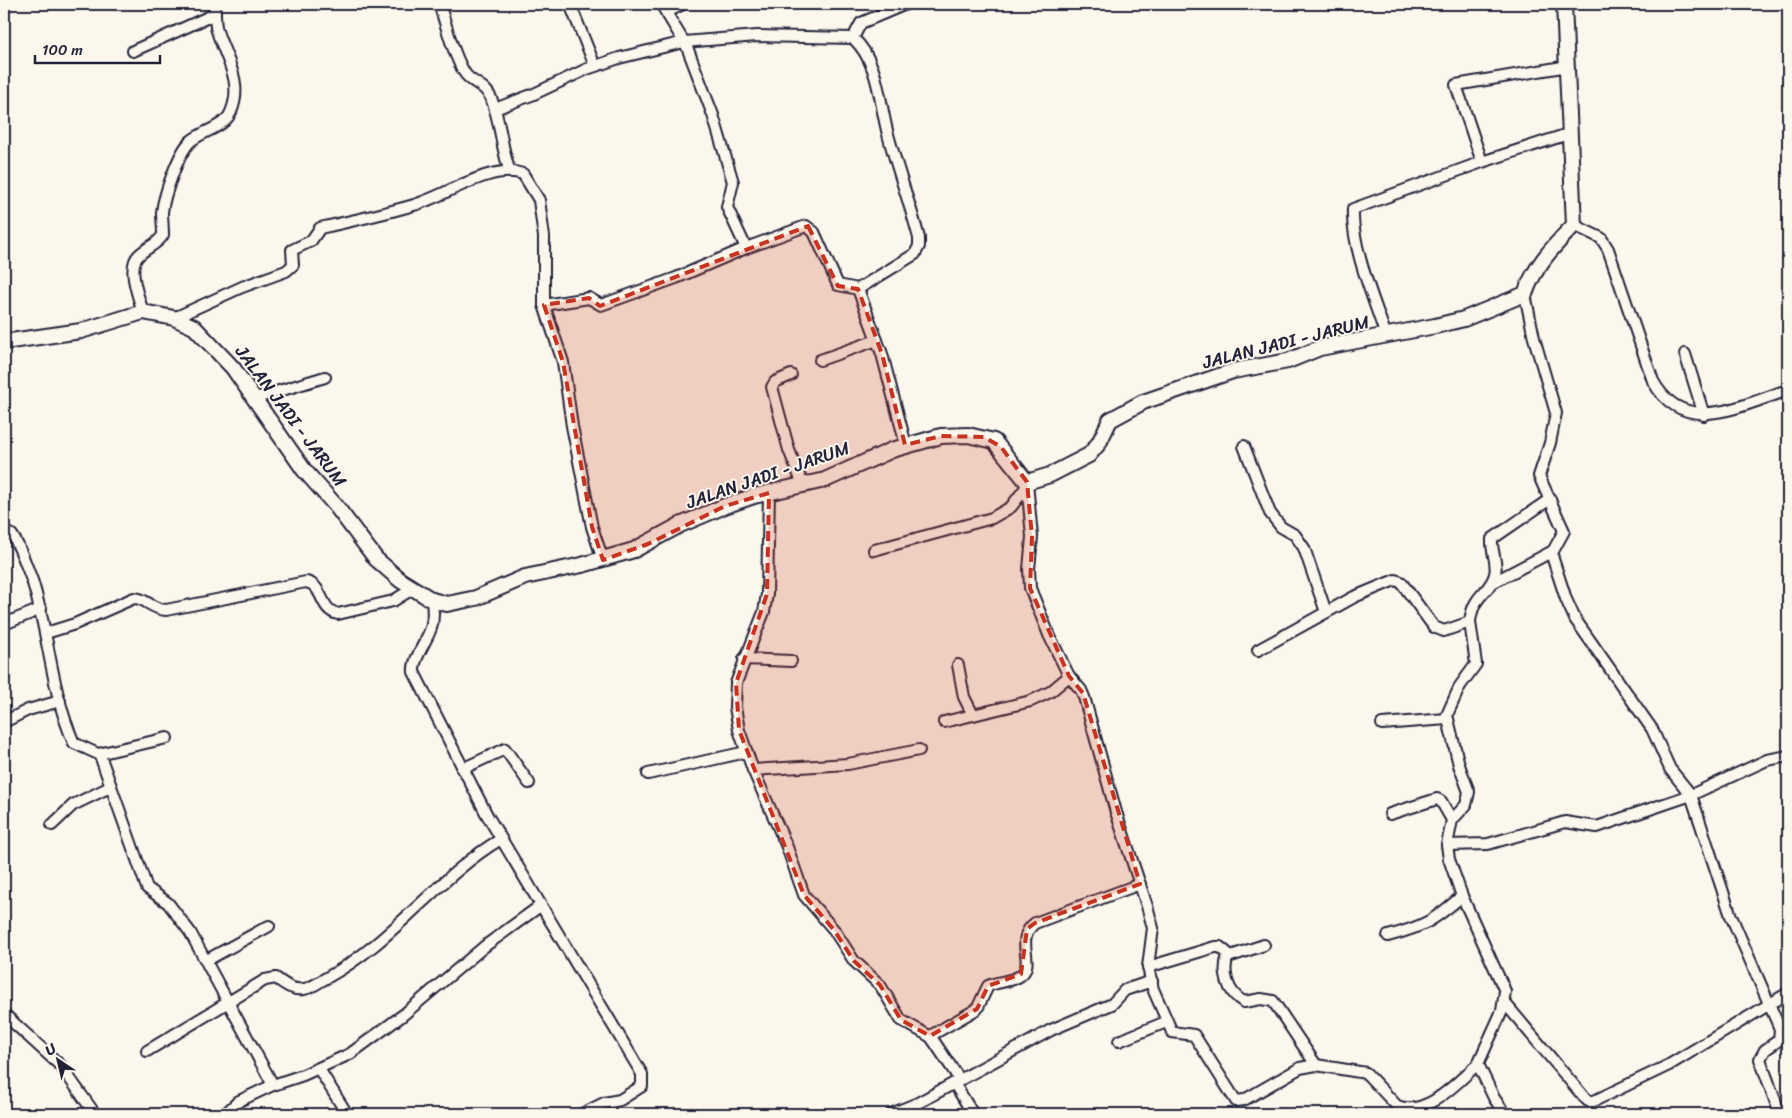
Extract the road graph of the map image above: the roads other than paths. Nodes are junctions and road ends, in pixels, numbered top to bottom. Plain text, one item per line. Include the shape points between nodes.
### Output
1 (439, 4) edge
2 (570, 4) edge
3 (682, 4) edge
4 (906, 4) edge
5 (1564, 4) edge
6 (664, 8) edge
7 (215, 9) edge
8 (853, 38) junction
9 (684, 42) junction
10 (133, 51) dead end
11 (595, 66) junction
12 (1568, 66) junction
13 (495, 109) junction
14 (1571, 133) junction
15 (1482, 162) junction
16 (510, 172) junction
17 (1574, 225) junction
18 (746, 248) junction
19 (858, 289) junction
20 (1526, 294) junction
21 (544, 305) junction
22 (143, 312) junction
23 (174, 318) junction
24 (1386, 336) junction
25 (877, 340) junction
26 (4, 342) edge
27 (1686, 354) dead end
28 (820, 360) dead end
29 (791, 375) dead end
30 (325, 377) dead end
31 (1788, 390) edge
32 (256, 398) junction
33 (1704, 415) junction
34 (906, 445) junction
35 (1244, 446) dead end
36 (1027, 484) junction
37 (803, 485) junction
38 (769, 493) junction
39 (1550, 499) junction
40 (4, 532) edge
41 (874, 550) dead end
42 (1553, 551) junction
43 (603, 560) junction
44 (1492, 582) junction
45 (414, 588) junction
46 (432, 600) junction
47 (41, 609) junction
48 (1326, 612) junction
49 (1470, 622) junction
50 (4, 624) edge
51 (46, 633) junction
52 (1258, 650) dead end
53 (744, 660) junction
54 (792, 661) dead end
55 (958, 665) dead end
56 (1069, 676) junction
57 (60, 701) junction
58 (973, 715) junction
59 (1447, 719) junction
60 (4, 722) edge
61 (944, 722) dead end
62 (1382, 724) dead end
63 (167, 738) dead end
64 (919, 750) dead end
65 (746, 752) junction
66 (98, 754) junction
67 (1787, 758) edge
68 (462, 769) junction
69 (753, 770) junction
70 (648, 774) dead end
71 (528, 783) dead end
72 (110, 787) junction
73 (1691, 795) junction
74 (1390, 814) dead end
75 (1452, 820) junction
76 (52, 825) dead end
77 (501, 839) junction
78 (1447, 845) junction
79 (1140, 884) junction
80 (1462, 896) junction
81 (540, 906) junction
82 (269, 926) dead end
83 (1388, 936) dead end
84 (1264, 945) dead end
85 (1228, 955) junction
86 (207, 960) junction
87 (1148, 967) junction
88 (1152, 981) junction
89 (1788, 993) edge
90 (228, 1000) junction
91 (1504, 1002) junction
92 (1771, 1005) junction
93 (4, 1014) edge
94 (1166, 1022) junction
95 (930, 1036) junction
96 (1119, 1041) dead end
97 (147, 1051) dead end
98 (1478, 1064) junction
99 (1316, 1065) junction
100 (319, 1069) junction
101 (957, 1082) junction
102 (273, 1085) junction
103 (95, 1114) edge
104 (226, 1114) edge
105 (348, 1114) edge
106 (582, 1114) edge
107 (892, 1114) edge
108 (973, 1114) edge
109 (1505, 1114) edge
110 (1780, 1114) edge

1 - 13 street via 464,73 484,86
2 - 11 street
3 - 6 street
4 - 8 street via 861,23
5 - 12 street
6 - 9 street
7 - 10 street
7 - 22 street via 216,28 234,73 231,113 186,147 165,199 163,235 139,255 134,267
8 - 9 street via 757,36
8 - 19 street via 865,52 880,91 888,138 919,238 918,251 910,259
9 - 11 street
9 - 18 street via 726,154 733,182 726,207
11 - 13 street
12 - 14 street
12 - 15 street via 1456,85
13 - 16 street via 502,151
14 - 15 street
14 - 17 street
15 - 24 street via 1353,209 1366,278
16 - 21 street via 523,174 539,200 544,237
16 - 23 street via 478,179 414,205 320,228 311,241 292,250 293,265 290,269
17 - 20 street via 1541,260
17 - 33 street via 1601,238 1608,249 1628,313 1660,394 1689,413
18 - 19 street via 808,226 814,232 838,285
18 - 21 street via 601,305 589,298
19 - 25 street
20 - 24 street, JALAN JADI - JARUM via 1464,318
20 - 39 street via 1534,338 1556,412 1540,476
21 - 43 street via 563,362 592,526
22 - 23 street, JALAN JADI - JARUM
22 - 26 street, JALAN JADI - JARUM via 81,332
23 - 32 street, JALAN JADI - JARUM via 194,327 222,354
24 - 36 street, JALAN JADI - JARUM via 1320,348 1288,361 1233,371 1143,402 1110,420 1089,455
25 - 28 street
25 - 34 street
27 - 33 street
29 - 37 street via 775,382 772,387 789,450
30 - 32 street
31 - 33 street
32 - 45 street, JALAN JADI - JARUM via 304,470 376,559
34 - 36 street, JALAN JADI - JARUM via 941,436 984,437 1001,447
34 - 37 street, JALAN JADI - JARUM via 824,480
35 - 48 street via 1270,514 1281,527 1295,535 1304,548
36 - 41 street via 1011,506 992,518
36 - 56 street via 1032,537 1030,588
37 - 38 street, JALAN JADI - JARUM
38 - 43 street, JALAN JADI - JARUM via 726,506 680,525 648,544
38 - 53 street via 767,594 764,612
39 - 42 street via 1564,531
39 - 44 street via 1492,540 1497,564
40 - 47 street via 15,540
42 - 44 street
42 - 73 street via 1552,559 1575,618 1652,729 1670,769
43 - 46 street, JALAN JADI - JARUM via 525,577 456,604
44 - 49 street via 1473,604
45 - 46 street, JALAN JADI - JARUM
45 - 51 street via 393,601 338,614 328,609 317,586 306,582 166,610 156,609 144,600 134,598
46 - 68 street via 431,629 413,666 414,672
47 - 50 street
47 - 51 street
48 - 49 street via 1395,580 1402,582 1440,631
48 - 52 street
49 - 59 street via 1476,664 1452,700
51 - 57 street
53 - 54 street
53 - 65 street via 736,683 735,707
55 - 58 street via 964,697
56 - 58 street via 1050,692 1031,701
56 - 79 street via 1083,693
57 - 60 street via 28,710
57 - 66 street via 74,743
58 - 61 street
59 - 62 street
59 - 75 street via 1469,792 1466,805
63 - 66 street
64 - 69 street via 848,764
65 - 69 street
65 - 70 street
66 - 72 street
67 - 73 street via 1749,768
68 - 71 street via 504,749
68 - 77 street
69 - 95 street via 804,895 834,930 854,961 880,985 901,1020
72 - 76 street via 73,805
72 - 86 street via 147,888 168,903
73 - 78 street via 1597,827 1565,822 1488,844
73 - 92 street via 1731,916
74 - 75 street via 1437,799
75 - 78 street
77 - 81 street
77 - 90 street via 470,858 381,940 338,972 302,990 272,978
78 - 80 street
79 - 87 street via 1152,928
79 - 95 street via 1035,923 1027,929 1025,969 1021,974 988,986 977,1009
80 - 83 street via 1421,927
80 - 91 street via 1501,979
81 - 100 street via 485,946 366,1043
81 - 106 street via 642,1074 643,1085 636,1090 620,1100 600,1104
82 - 86 street
84 - 85 street
85 - 87 street via 1220,947 1215,947
85 - 99 street via 1224,968 1234,996 1244,1002 1273,1001
86 - 90 street
87 - 88 street
88 - 94 street
88 - 101 street via 1125,990 1112,1004 1051,1030
89 - 92 street
90 - 97 street
90 - 102 street
91 - 92 street via 1588,1101 1669,1065
91 - 98 street
92 - 110 street via 1780,1036 1760,1059
93 - 103 street via 61,1066
94 - 96 street
94 - 99 street via 1174,1034 1190,1033 1195,1036 1236,1101 1244,1100 1300,1068
95 - 101 street
98 - 99 street via 1431,1103 1416,1108 1396,1106 1366,1073
98 - 109 street
100 - 102 street
100 - 105 street
101 - 107 street
101 - 108 street
102 - 104 street via 240,1101

